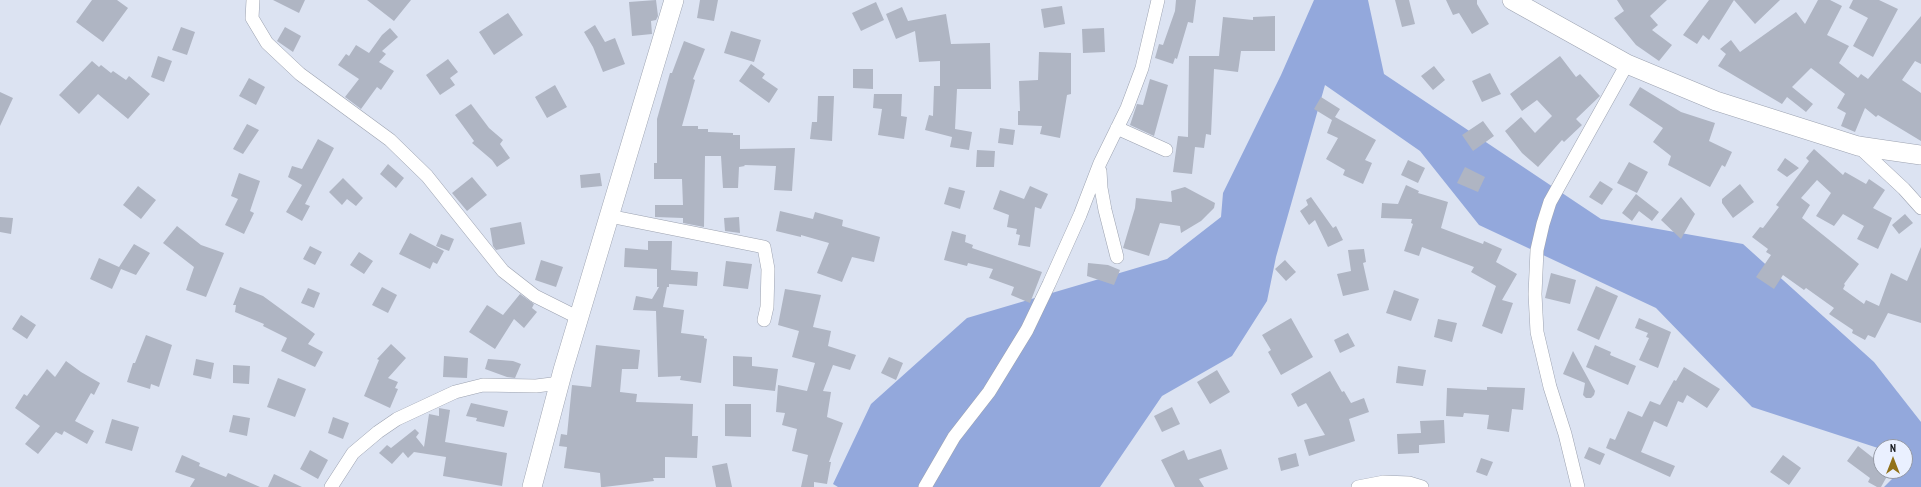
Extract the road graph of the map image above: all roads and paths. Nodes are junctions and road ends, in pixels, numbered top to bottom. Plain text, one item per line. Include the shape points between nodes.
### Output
1 (253, 0) edge
2 (674, 0) edge
3 (1158, 0) edge
4 (1512, 0) edge
5 (1627, 64) junction
6 (1117, 128) junction
7 (1858, 146) junction
8 (1166, 150) dead end
9 (1921, 154) edge
10 (1100, 163) junction
11 (1921, 208) edge
12 (609, 216) junction
13 (1117, 257) dead end
14 (579, 318) junction
15 (764, 320) dead end
16 (560, 383) junction
17 (331, 487) edge
18 (532, 487) edge
19 (925, 487) edge
20 (1358, 487) edge
21 (1422, 487) edge
22 (1578, 487) edge

1 - 14 street via 252,18 267,43 300,74 390,140 427,176 503,271 535,296
2 - 12 street
3 - 6 street via 1142,68
4 - 5 street
5 - 7 street via 1716,101
5 - 22 street via 1550,202 1537,250 1537,332
6 - 8 street
6 - 10 street
7 - 9 street
7 - 11 street
10 - 13 street via 1102,195
10 - 19 street via 1080,215 1027,330 989,392 954,437
12 - 14 street
12 - 15 street via 764,247 768,269
14 - 16 street
16 - 17 street via 536,386 483,385 455,392 397,419 378,432 353,453
16 - 18 street
20 - 21 street via 1384,482

